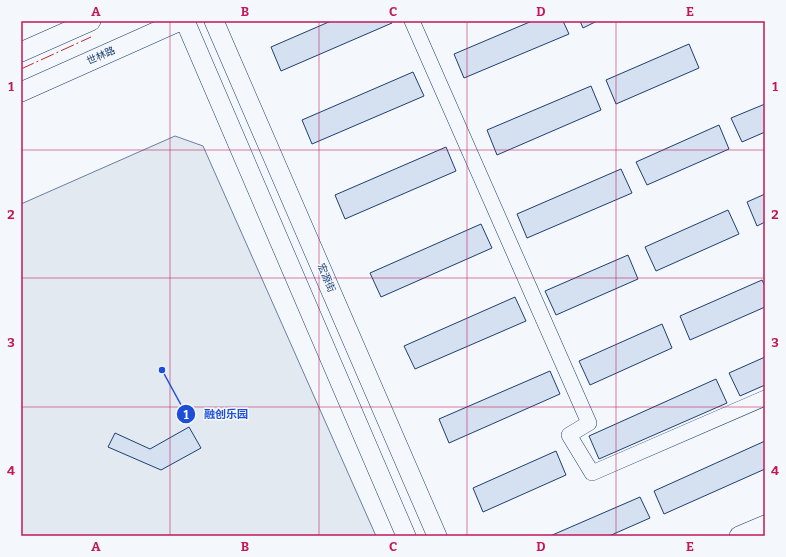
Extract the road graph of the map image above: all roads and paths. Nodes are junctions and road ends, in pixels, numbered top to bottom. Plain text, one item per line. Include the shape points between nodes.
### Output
1 (91, 21) edge
2 (180, 21) edge
3 (185, 21) edge
4 (214, 21) edge
5 (412, 21) edge
6 (21, 52) edge
7 (21, 92) edge
8 (765, 398) edge
9 (765, 525) edge
10 (406, 536) edge
11 (437, 536) edge
12 (739, 536) edge

1 - 6 main road
2 - 7 main road, 世林路
3 - 10 main road
4 - 11 main road, 宏源街
5 - 8 street via 587,417 589,423 570,435 592,473
9 - 12 main road

